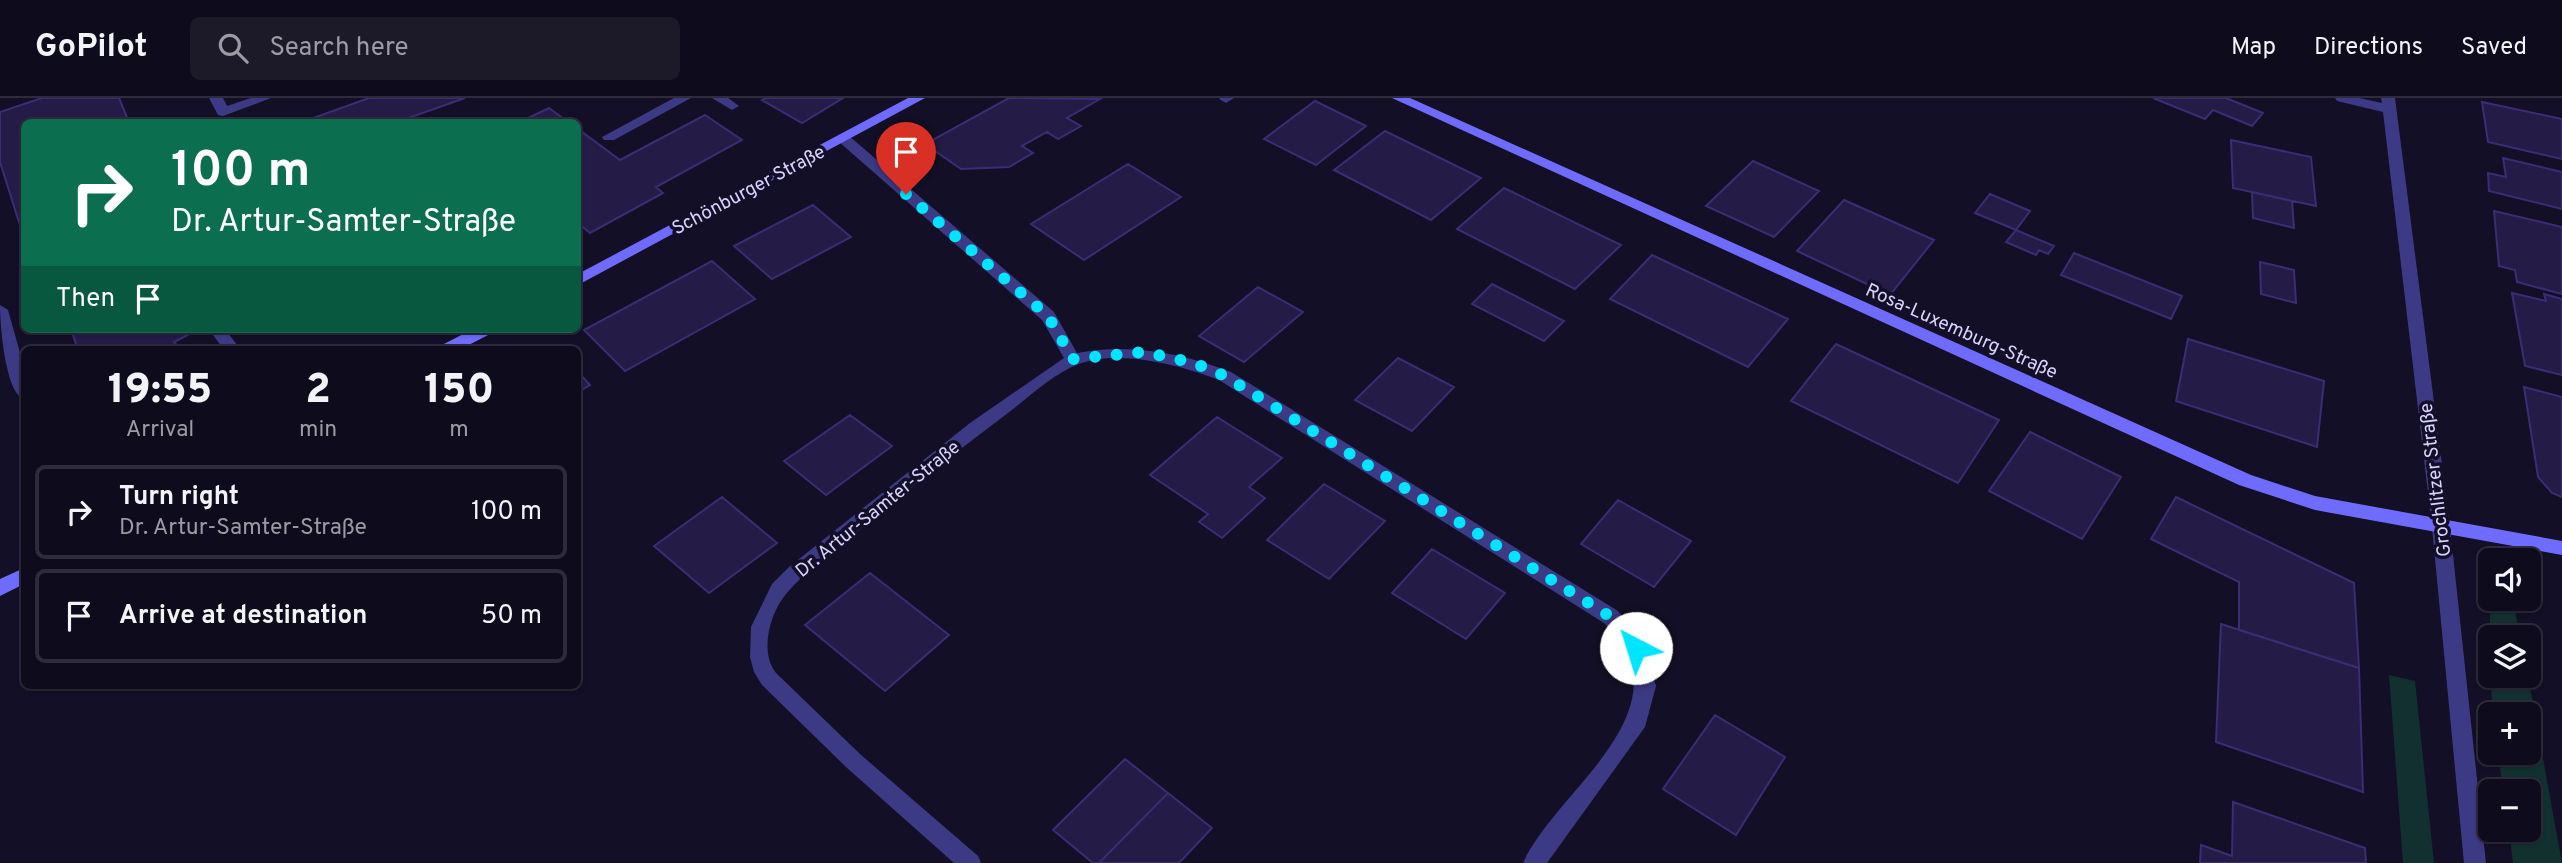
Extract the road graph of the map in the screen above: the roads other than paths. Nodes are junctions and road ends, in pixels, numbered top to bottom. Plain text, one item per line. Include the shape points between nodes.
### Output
1 (215, 98) edge
2 (264, 98) edge
3 (684, 98) edge
4 (918, 98) edge
5 (1399, 98) edge
6 (2342, 98) edge
7 (2389, 103) edge
8 (609, 138) dead end
9 (843, 138) junction
10 (581, 278) edge
11 (0, 310) edge
12 (478, 333) edge
13 (454, 346) edge
14 (1073, 359) junction
15 (21, 383) edge
16 (2441, 527) junction
17 (2562, 548) edge
18 (21, 577) edge
19 (0, 588) edge
20 (970, 863) edge
21 (1534, 863) edge
22 (2475, 863) edge

1 - 2 street via 223,112
3 - 8 street
4 - 9 main road, Schönburger Straße
5 - 16 main road, Rosa-Luxemburg-Straße via 2245,480 2315,503
6 - 7 street
7 - 16 street, Grochlitzer Straße
9 - 10 main road, Schönburger Straße
9 - 14 street via 1048,316
11 - 15 street
12 - 13 main road
14 - 20 street, Dr. Artur-Samter-Straße via 1034,384 780,587 756,633 762,671 813,724
14 - 21 street, Dr. Artur-Samter-Straße via 1144,352 1194,363 1225,376 1611,617 1636,648 1646,686 1635,727
16 - 17 main road, Rosa-Luxemburg-Straße
16 - 22 street, Grochlitzer Straße
18 - 19 main road

